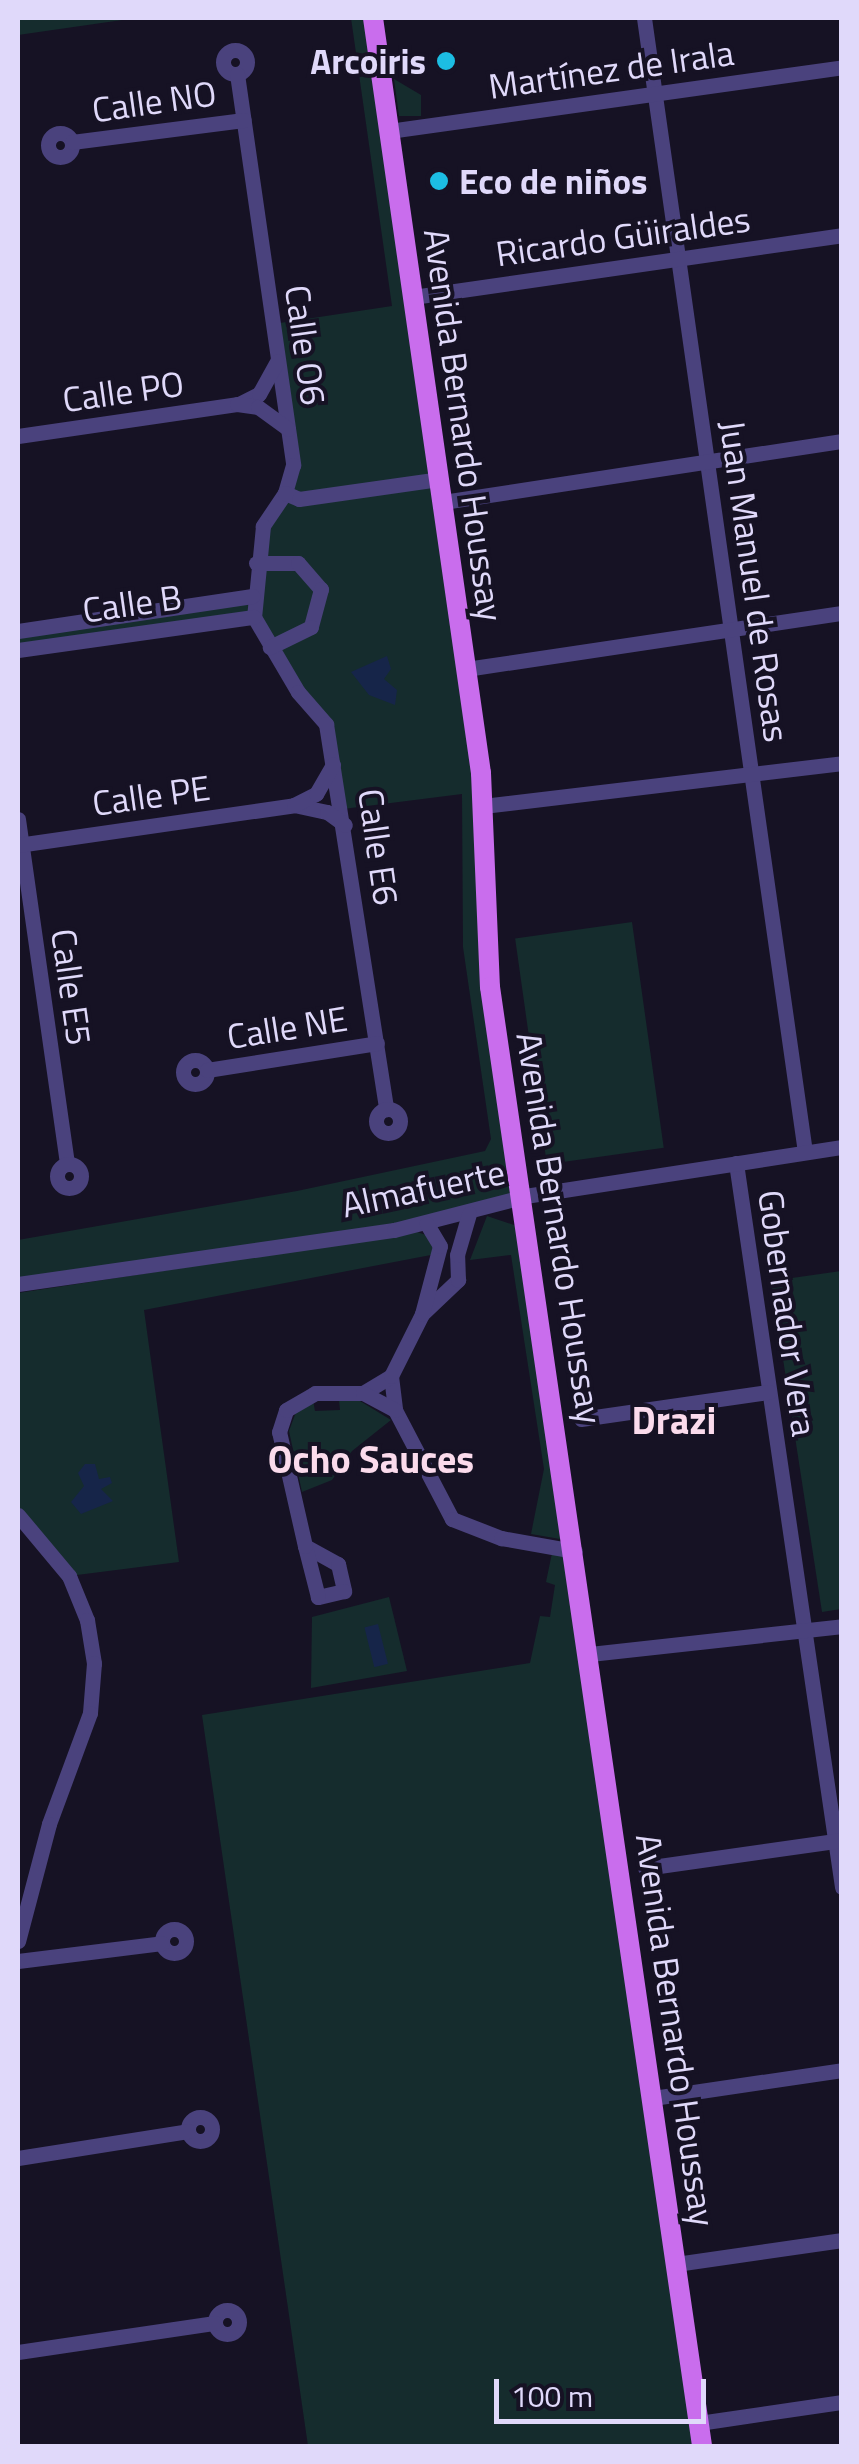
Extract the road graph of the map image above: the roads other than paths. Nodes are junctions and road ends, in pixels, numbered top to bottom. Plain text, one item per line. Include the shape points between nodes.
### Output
1 (373, 18) edge
2 (644, 18) edge
3 (842, 67) edge
4 (237, 74) dead end
5 (655, 94) junction
6 (244, 120) junction
7 (389, 131) junction
8 (72, 142) dead end
9 (842, 234) edge
10 (678, 258) junction
11 (413, 297) junction
12 (278, 358) junction
13 (238, 404) junction
14 (288, 430) junction
15 (18, 436) edge
16 (842, 441) edge
17 (707, 461) junction
18 (439, 479) junction
19 (285, 493) junction
20 (442, 502) junction
21 (256, 563) junction
22 (252, 596) junction
23 (842, 613) edge
24 (254, 617) junction
25 (731, 630) junction
26 (18, 631) edge
27 (270, 646) junction
28 (18, 650) edge
29 (466, 668) junction
30 (335, 756) junction
31 (842, 763) edge
32 (752, 776) junction
33 (294, 805) junction
34 (483, 806) junction
35 (18, 819) edge
36 (345, 825) junction
37 (19, 844) edge
38 (376, 1043) junction
39 (207, 1070) dead end
40 (386, 1109) dead end
41 (842, 1147) edge
42 (805, 1152) junction
43 (736, 1163) junction
44 (67, 1164) dead end
45 (525, 1196) junction
46 (469, 1214) junction
47 (427, 1224) junction
48 (440, 1246) junction
49 (457, 1254) junction
50 (18, 1284) edge
51 (422, 1314) junction
52 (390, 1376) junction
53 (769, 1392) junction
54 (363, 1394) junction
55 (395, 1410) junction
56 (581, 1419) dead end
57 (18, 1515) edge
58 (305, 1546) dead end
59 (575, 1551) junction
60 (842, 1626) edge
61 (804, 1630) junction
62 (590, 1654) junction
63 (838, 1840) edge
64 (645, 1868) dead end
65 (842, 1886) edge
66 (18, 1941) edge
67 (162, 1943) dead end
68 (18, 1961) edge
69 (842, 2070) edge
70 (653, 2098) junction
71 (188, 2131) dead end
72 (18, 2158) edge
73 (842, 2240) edge
74 (676, 2264) junction
75 (215, 2323) dead end
76 (18, 2352) edge
77 (842, 2402) edge
78 (699, 2423) junction
79 (702, 2446) edge

1 - 7 main road, Avenida Bernardo Houssay
2 - 5 street, Juan Manuel de Rosas
3 - 5 street, Martínez de Irala
4 - 6 street, Calle O6
5 - 7 street, Martínez de Irala
5 - 10 street, Juan Manuel de Rosas
6 - 8 street, Calle NO
6 - 12 street, Calle O6
7 - 11 main road, Avenida Bernardo Houssay
9 - 10 street, Ricardo Güiraldes
10 - 11 street, Ricardo Güiraldes
10 - 17 street, Juan Manuel de Rosas
11 - 18 main road, Avenida Bernardo Houssay
12 - 13 street, Calle PO via 259,394
12 - 14 street, Calle O6
13 - 14 street, Calle PO via 258,406
13 - 15 street, Calle PO
14 - 19 street, Calle O6 via 293,465
16 - 17 street
17 - 20 street
17 - 25 street, Juan Manuel de Rosas
18 - 19 street via 299,499
18 - 20 main road, Avenida Bernardo Houssay
19 - 21 street, Calle O6 via 263,526
20 - 29 main road, Avenida Bernardo Houssay
21 - 22 street, Calle O6
21 - 27 street via 298,564 321,589 311,627
22 - 24 street, Calle O6
22 - 26 street, Calle B
23 - 25 street
24 - 27 street, Calle E6
24 - 28 street, Calle B
25 - 29 street
25 - 32 street, Juan Manuel de Rosas
27 - 30 street, Calle E6 via 326,724
29 - 34 main road, Avenida Bernardo Houssay
30 - 33 street via 329,780
30 - 36 street, Calle E6
31 - 32 street
32 - 34 street
32 - 42 street, Juan Manuel de Rosas
33 - 36 street, Calle PE via 327,812
33 - 37 street, Calle PE
34 - 45 main road, Avenida Bernardo Houssay via 482,913
35 - 37 street, Calle E5
36 - 38 street, Calle E6
37 - 44 street, Calle E5
38 - 39 street, Calle NE
38 - 40 street, Calle E6
41 - 42 street, Almafuerte
42 - 43 street, Almafuerte
43 - 45 street, Almafuerte
43 - 53 street, Gobernador Vera
45 - 46 street, Almafuerte
45 - 59 main road, Avenida Bernardo Houssay
46 - 47 street, Almafuerte
46 - 49 street
47 - 48 street
47 - 50 street, Almafuerte
48 - 49 street
48 - 51 street
49 - 51 street via 458,1280
51 - 52 street
52 - 54 street
52 - 55 street
53 - 56 street
53 - 61 street, Gobernador Vera
54 - 55 street
54 - 58 street via 297,1399 279,1424
55 - 59 street via 452,1519 501,1538
57 - 66 street via 69,1576 87,1620 94,1663 90,1713 49,1824
59 - 62 main road, Avenida Bernardo Houssay
60 - 61 street
61 - 62 street
61 - 63 street, Gobernador Vera
62 - 70 main road, Avenida Bernardo Houssay
63 - 64 street
63 - 65 street, Gobernador Vera
67 - 68 street
69 - 70 street
70 - 74 main road, Avenida Bernardo Houssay
71 - 72 street
73 - 74 street
74 - 78 main road, Avenida Bernardo Houssay
75 - 76 street
77 - 78 street
78 - 79 main road, Avenida Bernardo Houssay

